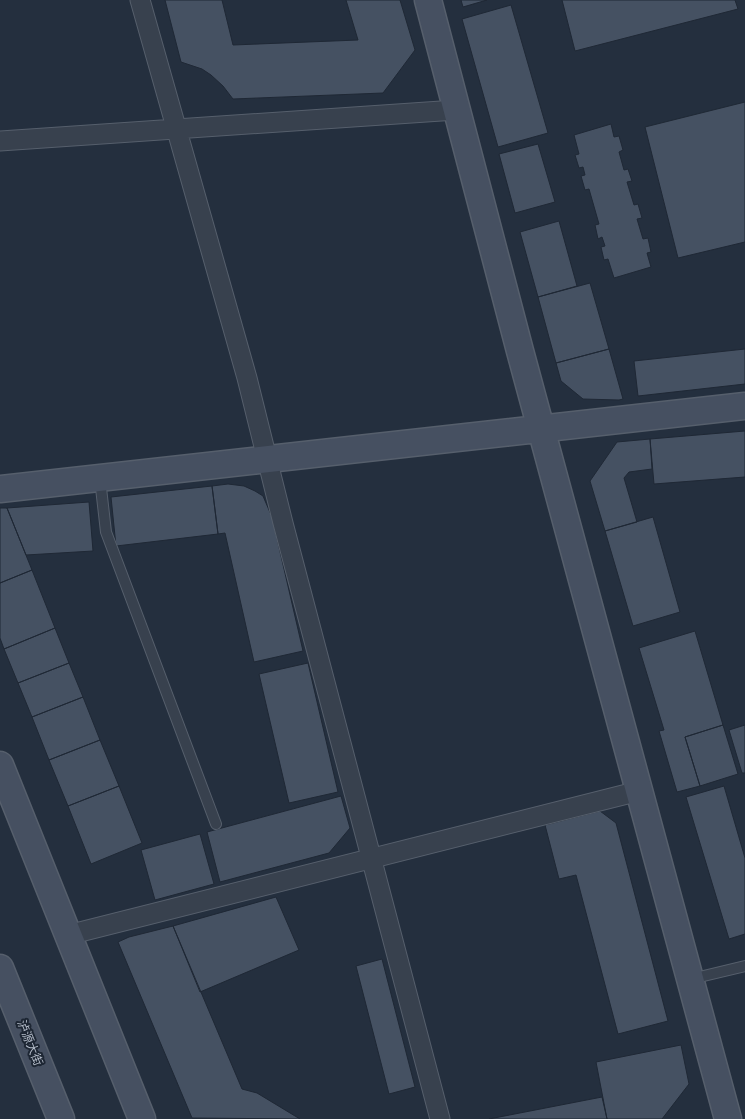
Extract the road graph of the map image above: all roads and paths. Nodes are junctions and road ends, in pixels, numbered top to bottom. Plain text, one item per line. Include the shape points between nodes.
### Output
1 (140, 0) edge
2 (428, 0) edge
3 (456, 110) junction
4 (176, 129) junction
5 (0, 141) edge
6 (745, 406) edge
7 (541, 428) junction
8 (267, 459) junction
9 (100, 478) junction
10 (0, 489) edge
11 (0, 765) edge
12 (639, 791) junction
13 (216, 824) dead end
14 (372, 859) junction
15 (68, 935) junction
16 (745, 966) edge
17 (0, 968) edge
18 (690, 979) junction
19 (61, 1119) edge
20 (142, 1119) edge
21 (440, 1119) edge
22 (728, 1119) edge

1 - 4 street
2 - 3 street
3 - 4 street
3 - 7 street
4 - 5 street
4 - 8 street
6 - 7 street
7 - 8 street
7 - 12 street
8 - 9 street
8 - 14 street
9 - 10 street
9 - 13 lane via 106,532
11 - 15 street
12 - 14 street
12 - 18 street
14 - 15 street
14 - 21 street
15 - 20 street
16 - 18 lane
17 - 19 street, 泸源大街
18 - 22 street

